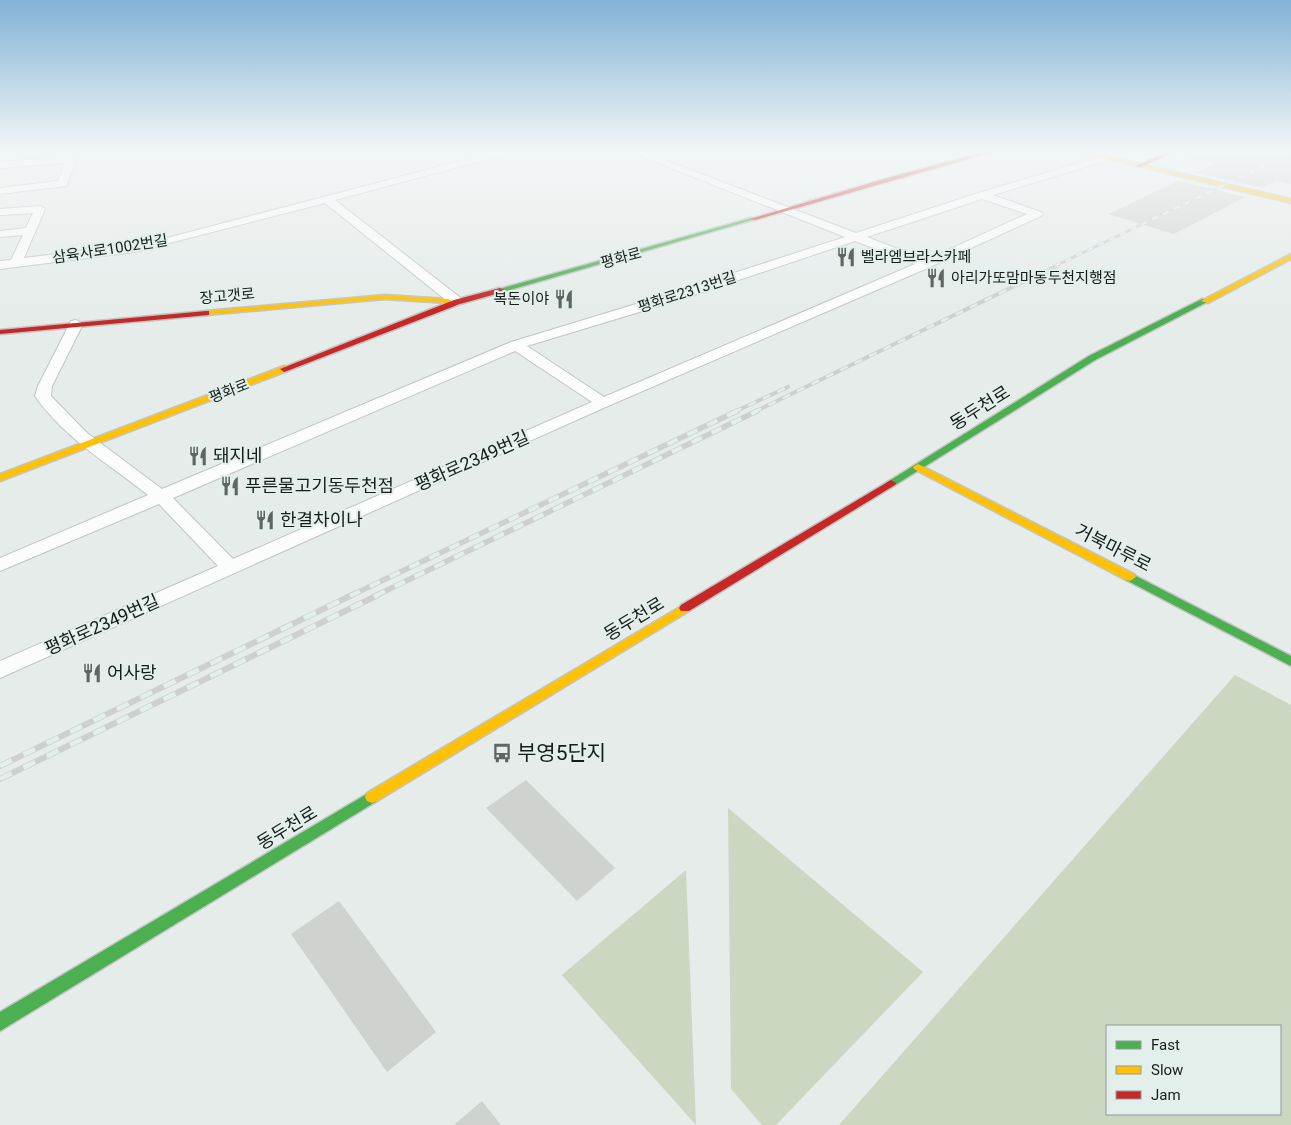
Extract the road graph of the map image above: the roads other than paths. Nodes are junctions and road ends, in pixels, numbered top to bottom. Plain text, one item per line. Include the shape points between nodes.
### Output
1 (306, 204) edge
2 (333, 204) edge
3 (767, 204) edge
4 (807, 204) edge
5 (957, 204) edge
6 (1007, 204) edge
7 (784, 210) junction
8 (0, 212) edge
9 (31, 231) junction
10 (0, 234) edge
11 (856, 238) junction
12 (1291, 256) edge
13 (16, 263) junction
14 (926, 264) junction
15 (0, 265) edge
16 (1276, 265) junction
17 (1291, 270) edge
18 (457, 302) junction
19 (76, 324) junction
20 (0, 332) edge
21 (516, 345) junction
22 (604, 403) junction
23 (92, 444) junction
24 (918, 467) junction
25 (0, 478) edge
26 (160, 496) junction
27 (0, 565) edge
28 (232, 568) junction
29 (1291, 661) edge
30 (0, 670) edge
31 (0, 1022) edge

1 - 13 street, 삼육사로1002번길 via 135,248
2 - 18 street
3 - 7 street
4 - 7 street, 평화로
5 - 11 street, 평화로2313번길
6 - 14 street via 1037,214
7 - 11 street
7 - 18 street, 평화로
8 - 9 street via 40,209
9 - 10 street
9 - 13 street
11 - 14 street
11 - 21 street, 평화로2313번길
12 - 16 street, 동두천로
13 - 15 street, 삼육사로1002번길
14 - 22 street
16 - 17 street
16 - 24 street, 동두천로 via 1092,358
18 - 19 street, 장고갯로 via 385,297
18 - 23 street, 평화로
19 - 20 street, 장고갯로
19 - 23 street via 43,396 51,408
21 - 22 street
21 - 26 street
22 - 28 street, 평화로2349번길
23 - 25 street, 평화로
23 - 26 street
24 - 29 street, 거북마루로
24 - 31 street, 동두천로
26 - 27 street
26 - 28 street
28 - 30 street, 평화로2349번길

